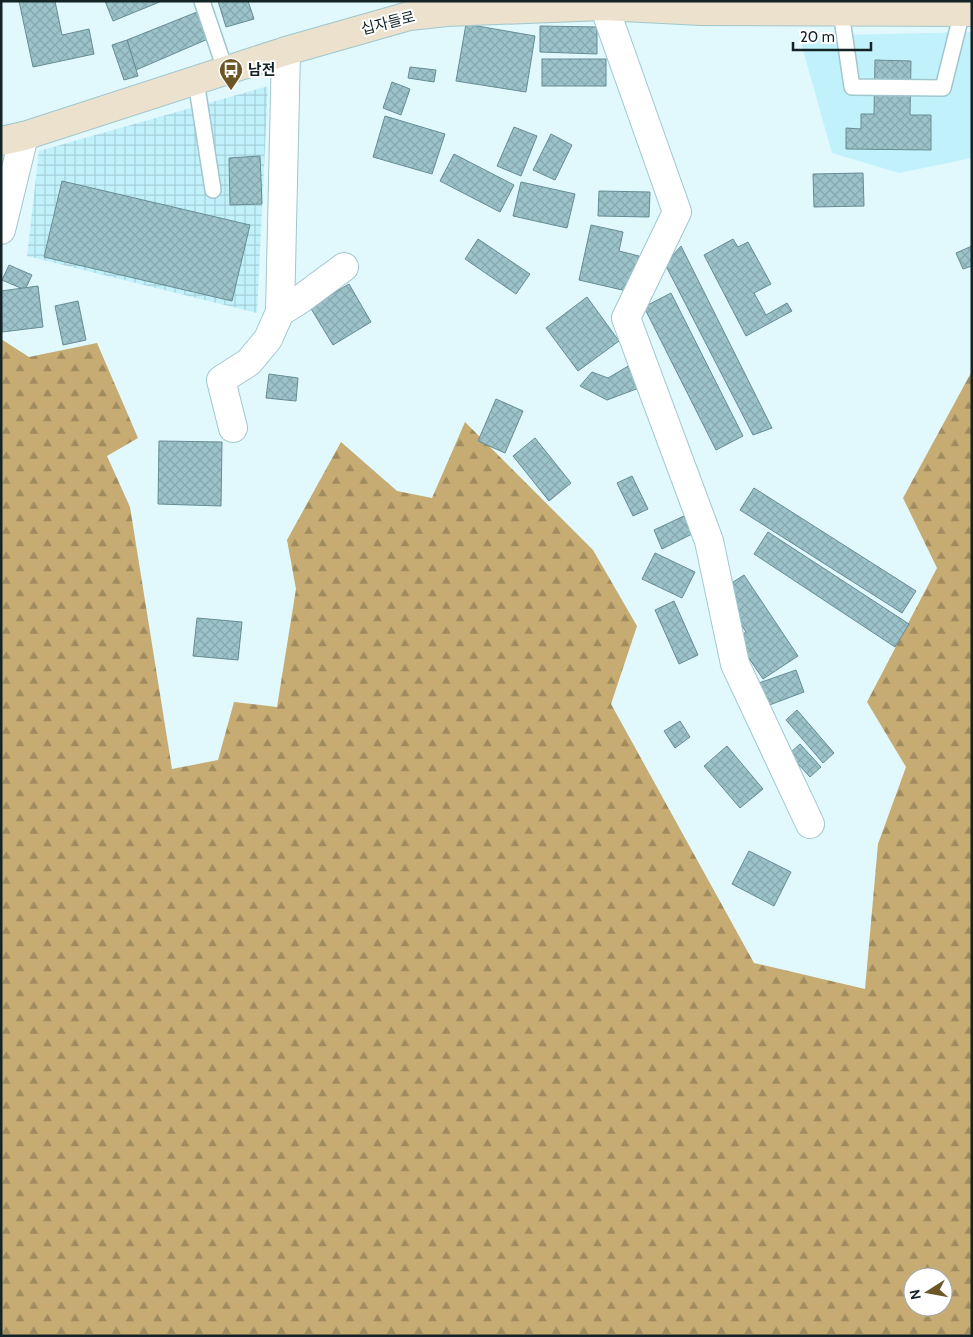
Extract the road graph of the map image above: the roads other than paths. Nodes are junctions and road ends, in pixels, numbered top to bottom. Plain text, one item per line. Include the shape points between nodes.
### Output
1 (202, 1) edge
2 (604, 6) junction
3 (446, 7) edge
4 (841, 12) junction
5 (967, 12) edge
6 (286, 51) junction
7 (226, 72) junction
8 (196, 81) junction
9 (13, 138) edge
10 (213, 190) dead end
11 (1, 230) edge
12 (344, 267) dead end
13 (280, 312) junction
14 (232, 428) dead end
15 (810, 824) dead end

1 - 7 lane
2 - 3 main road, 십자들로
2 - 4 main road, 십자들로 via 701,11
2 - 15 street via 677,212 626,318 709,541 735,664
3 - 6 main road, 십자들로
4 - 5 main road, 십자들로
4 - 5 lane via 852,87 943,88
6 - 7 main road, 십자들로
6 - 13 street
7 - 8 main road, 십자들로
8 - 9 main road, 십자들로
8 - 10 lane
9 - 11 street
12 - 13 street
13 - 14 street via 268,339 249,362 221,380

